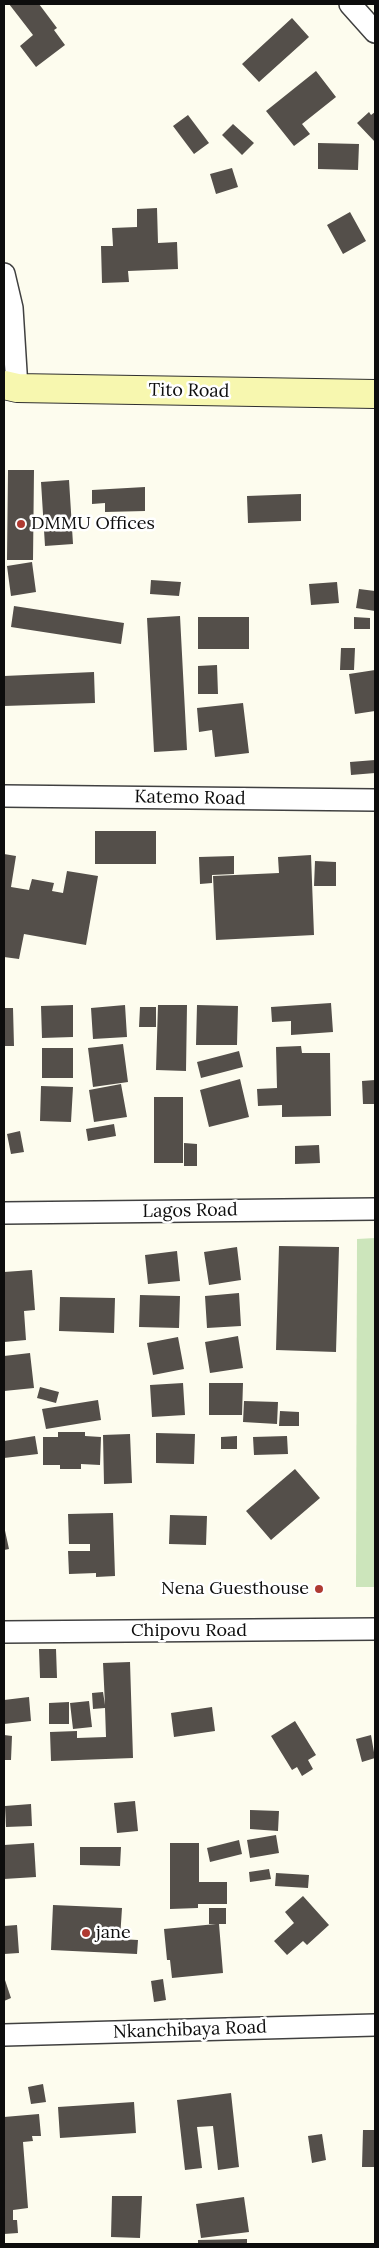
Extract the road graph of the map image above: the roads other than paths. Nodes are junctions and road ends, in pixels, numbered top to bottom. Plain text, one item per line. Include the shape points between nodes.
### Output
1 (350, 4) edge
2 (375, 32) edge
3 (4, 274) edge
4 (10, 386) edge
5 (375, 394) edge
6 (4, 796) edge
7 (375, 800) edge
8 (375, 1210) edge
9 (4, 1213) edge
10 (375, 1630) edge
11 (4, 1632) edge
12 (375, 2025) edge
13 (4, 2035) edge

1 - 2 street
3 - 4 street via 12,308
4 - 5 main road, Tito Road
6 - 7 street, Katemo Road
8 - 9 street, Lagos Road
10 - 11 street, Chipovu Road
12 - 13 street, Nkanchibaya Road

